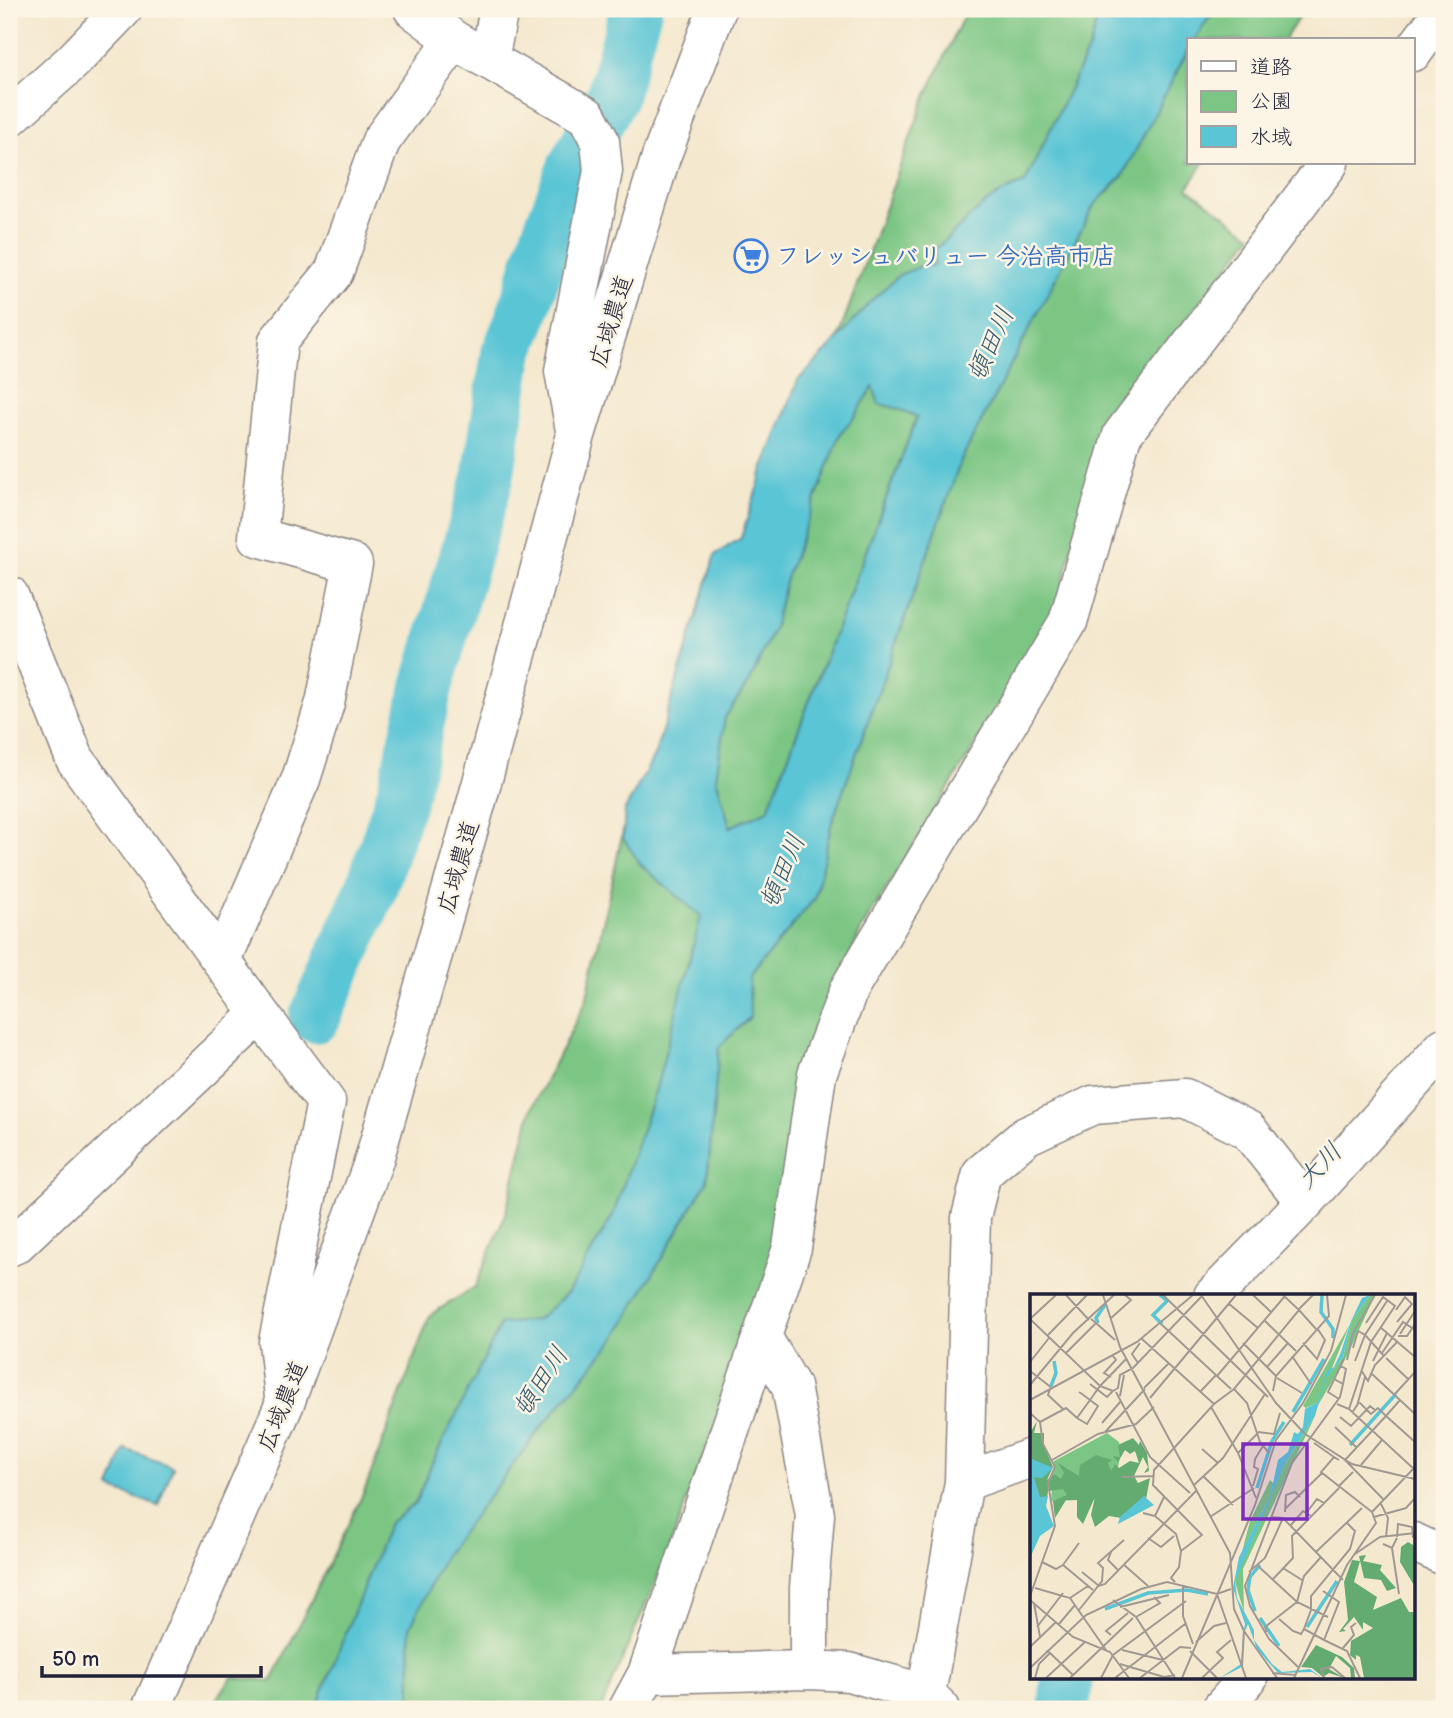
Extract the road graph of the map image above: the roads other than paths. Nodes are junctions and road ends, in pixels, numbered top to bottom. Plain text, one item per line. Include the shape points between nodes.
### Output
1 (124, 9) edge
2 (413, 9) edge
3 (499, 9) edge
4 (717, 9) edge
5 (1444, 10) edge
6 (454, 40) junction
7 (1414, 51) edge
8 (489, 60) junction
9 (9, 118) edge
10 (1328, 164) edge
11 (576, 435) junction
12 (9, 595) edge
13 (222, 961) junction
14 (260, 1014) junction
15 (1444, 1047) edge
16 (1306, 1202) junction
17 (9, 1247) edge
18 (1215, 1294) edge
19 (762, 1337) junction
20 (285, 1403) junction
21 (1030, 1458) edge
22 (964, 1482) junction
23 (1414, 1542) edge
24 (1444, 1556) edge
25 (809, 1670) junction
26 (647, 1674) junction
27 (1246, 1680) edge
28 (924, 1701) edge
29 (151, 1709) edge
30 (628, 1709) edge
31 (1221, 1709) edge

1 - 9 street
2 - 6 street
3 - 8 street
4 - 11 street, 広域農道 via 661,157
5 - 7 street
6 - 8 street
6 - 13 street via 381,141 334,272 278,341 258,537 353,564 326,703 301,779
8 - 11 street via 587,116 600,141 603,172 564,372
10 - 19 street via 1122,435 1068,622 849,989 817,1074 792,1248
11 - 20 street, 広域農道 via 374,1160
12 - 13 street via 75,760
13 - 14 street
14 - 17 street
14 - 20 street via 326,1102 278,1342
15 - 16 street
16 - 18 street
16 - 22 street via 1248,1130 1185,1098 1093,1105 1026,1136 982,1173 971,1217
19 - 25 street via 791,1386 815,1515 808,1588
19 - 26 street
20 - 29 street, 広域農道
21 - 22 street
22 - 28 street
23 - 24 street
25 - 26 street
25 - 28 street via 849,1672
26 - 30 street
27 - 31 street

